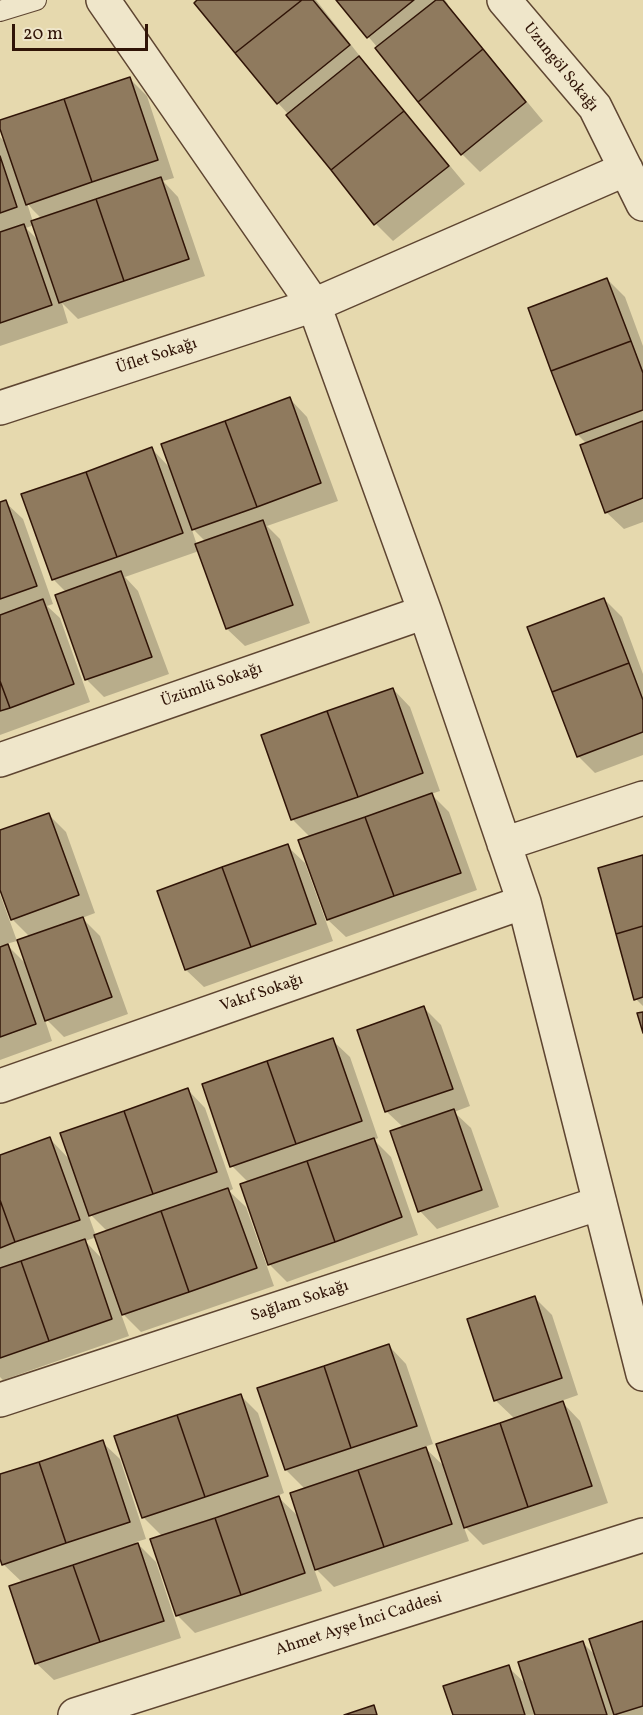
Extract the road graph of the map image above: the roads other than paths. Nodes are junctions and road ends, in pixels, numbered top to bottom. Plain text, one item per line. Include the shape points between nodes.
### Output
1 (36, 0) edge
2 (103, 0) edge
3 (504, 0) edge
4 (0, 11) edge
5 (626, 169) junction
6 (643, 204) edge
7 (314, 306) junction
8 (0, 408) edge
9 (425, 612) junction
10 (0, 760) edge
11 (643, 798) edge
12 (504, 844) junction
13 (524, 902) junction
14 (0, 1086) edge
15 (600, 1203) junction
16 (643, 1374) edge
17 (0, 1400) edge
18 (643, 1535) edge
19 (75, 1715) edge

1 - 4 lane
2 - 7 street
3 - 5 street, Uzungöl Sokağı via 595,107
5 - 6 street, Uzungöl Sokağı
5 - 7 street, Üflet Sokağı
7 - 8 street, Üflet Sokağı
7 - 9 street
9 - 10 street, Üzümlü Sokağı
9 - 12 street
11 - 12 street
12 - 13 street
13 - 14 street, Vakıf Sokağı
13 - 15 street
15 - 16 street
15 - 17 street, Sağlam Sokağı
18 - 19 street, Ahmet Ayşe İnci Caddesi

